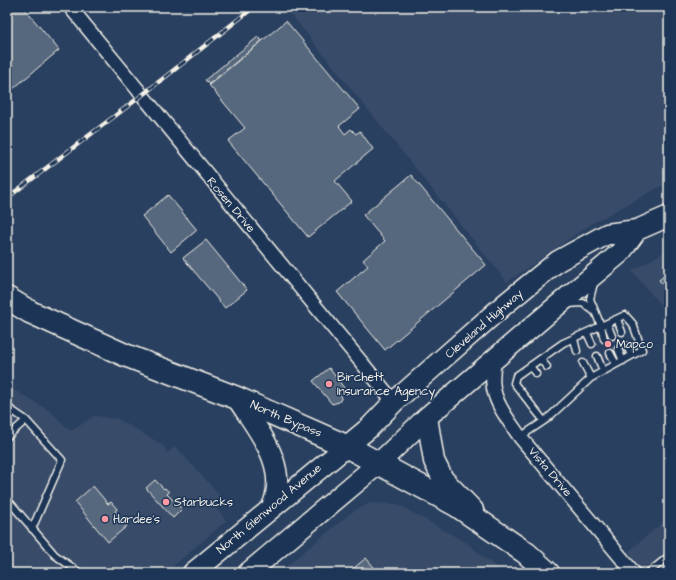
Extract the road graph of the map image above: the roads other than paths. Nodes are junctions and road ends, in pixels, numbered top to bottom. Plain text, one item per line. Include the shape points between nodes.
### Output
1 (70, 7) edge
2 (669, 216) edge
3 (638, 230) junction
4 (597, 271) junction
5 (7, 298) edge
6 (552, 310) junction
7 (597, 314) junction
8 (617, 319) junction
9 (604, 325) junction
10 (622, 332) dead end
11 (587, 333) junction
12 (612, 336) dead end
13 (574, 339) junction
14 (604, 339) dead end
15 (592, 344) dead end
16 (627, 346) dead end
17 (618, 349) dead end
18 (577, 351) dead end
19 (610, 353) dead end
20 (597, 356) dead end
21 (631, 356) junction
22 (494, 359) junction
23 (540, 359) junction
24 (623, 361) junction
25 (583, 363) dead end
26 (616, 364) junction
27 (530, 366) junction
28 (547, 367) dead end
29 (603, 371) junction
30 (536, 374) dead end
31 (591, 378) junction
32 (237, 398) junction
33 (557, 400) dead end
34 (394, 402) junction
35 (562, 405) junction
36 (7, 407) edge
37 (427, 417) junction
38 (26, 420) junction
39 (544, 421) junction
40 (7, 437) edge
41 (520, 437) junction
42 (346, 446) junction
43 (378, 464) junction
44 (7, 499) edge
45 (272, 507) junction
46 (32, 529) junction
47 (502, 537) junction
48 (669, 556) edge
49 (70, 566) junction
50 (67, 573) edge
51 (80, 573) edge
52 (193, 573) edge
53 (248, 573) edge
54 (548, 573) edge
55 (634, 573) edge
56 (648, 573) edge

1 - 34 street, Rosen Drive
2 - 3 main road, Cleveland Highway
3 - 4 main road, Cleveland Highway via 620,253
3 - 34 main road, Cleveland Highway via 607,234 558,261
4 - 6 main road, Cleveland Highway
4 - 7 lane via 590,294
5 - 32 highway, North Bypass via 30,312 125,355
6 - 7 lane via 571,303 583,303
6 - 22 main road, Cleveland Highway
7 - 9 lane
8 - 9 lane
8 - 10 lane
8 - 21 lane via 625,315 633,324 639,339 642,350
9 - 11 lane
9 - 12 lane
9 - 14 lane
11 - 13 lane
11 - 15 lane
13 - 18 lane
13 - 23 lane via 563,343
16 - 21 lane
17 - 24 lane
19 - 26 lane
20 - 29 lane
21 - 24 lane
22 - 37 main road, Cleveland Highway
22 - 41 street, Vista Drive via 493,385 497,399
23 - 27 lane
23 - 28 lane
24 - 26 lane
25 - 31 lane
26 - 29 lane
27 - 30 lane
27 - 39 lane via 516,376 514,383
29 - 31 lane
31 - 35 lane via 570,393
32 - 42 highway, North Bypass
32 - 45 main road via 271,451 278,475 277,496
33 - 35 lane
34 - 42 main road, Cleveland Highway via 370,428
35 - 39 lane
36 - 38 lane
37 - 43 main road, Cleveland Highway
37 - 47 main road via 434,461 443,479
38 - 40 lane
38 - 46 lane via 62,460
39 - 41 lane
41 - 55 street, Vista Drive
42 - 43 highway, North Bypass
42 - 45 main road, North Glenwood Avenue
43 - 47 highway, North Bypass via 456,505
43 - 53 main road
44 - 46 lane
45 - 52 main road, North Glenwood Avenue
46 - 49 lane via 55,555
47 - 54 highway, North Bypass via 526,553
48 - 56 lane
49 - 50 lane
49 - 51 lane

